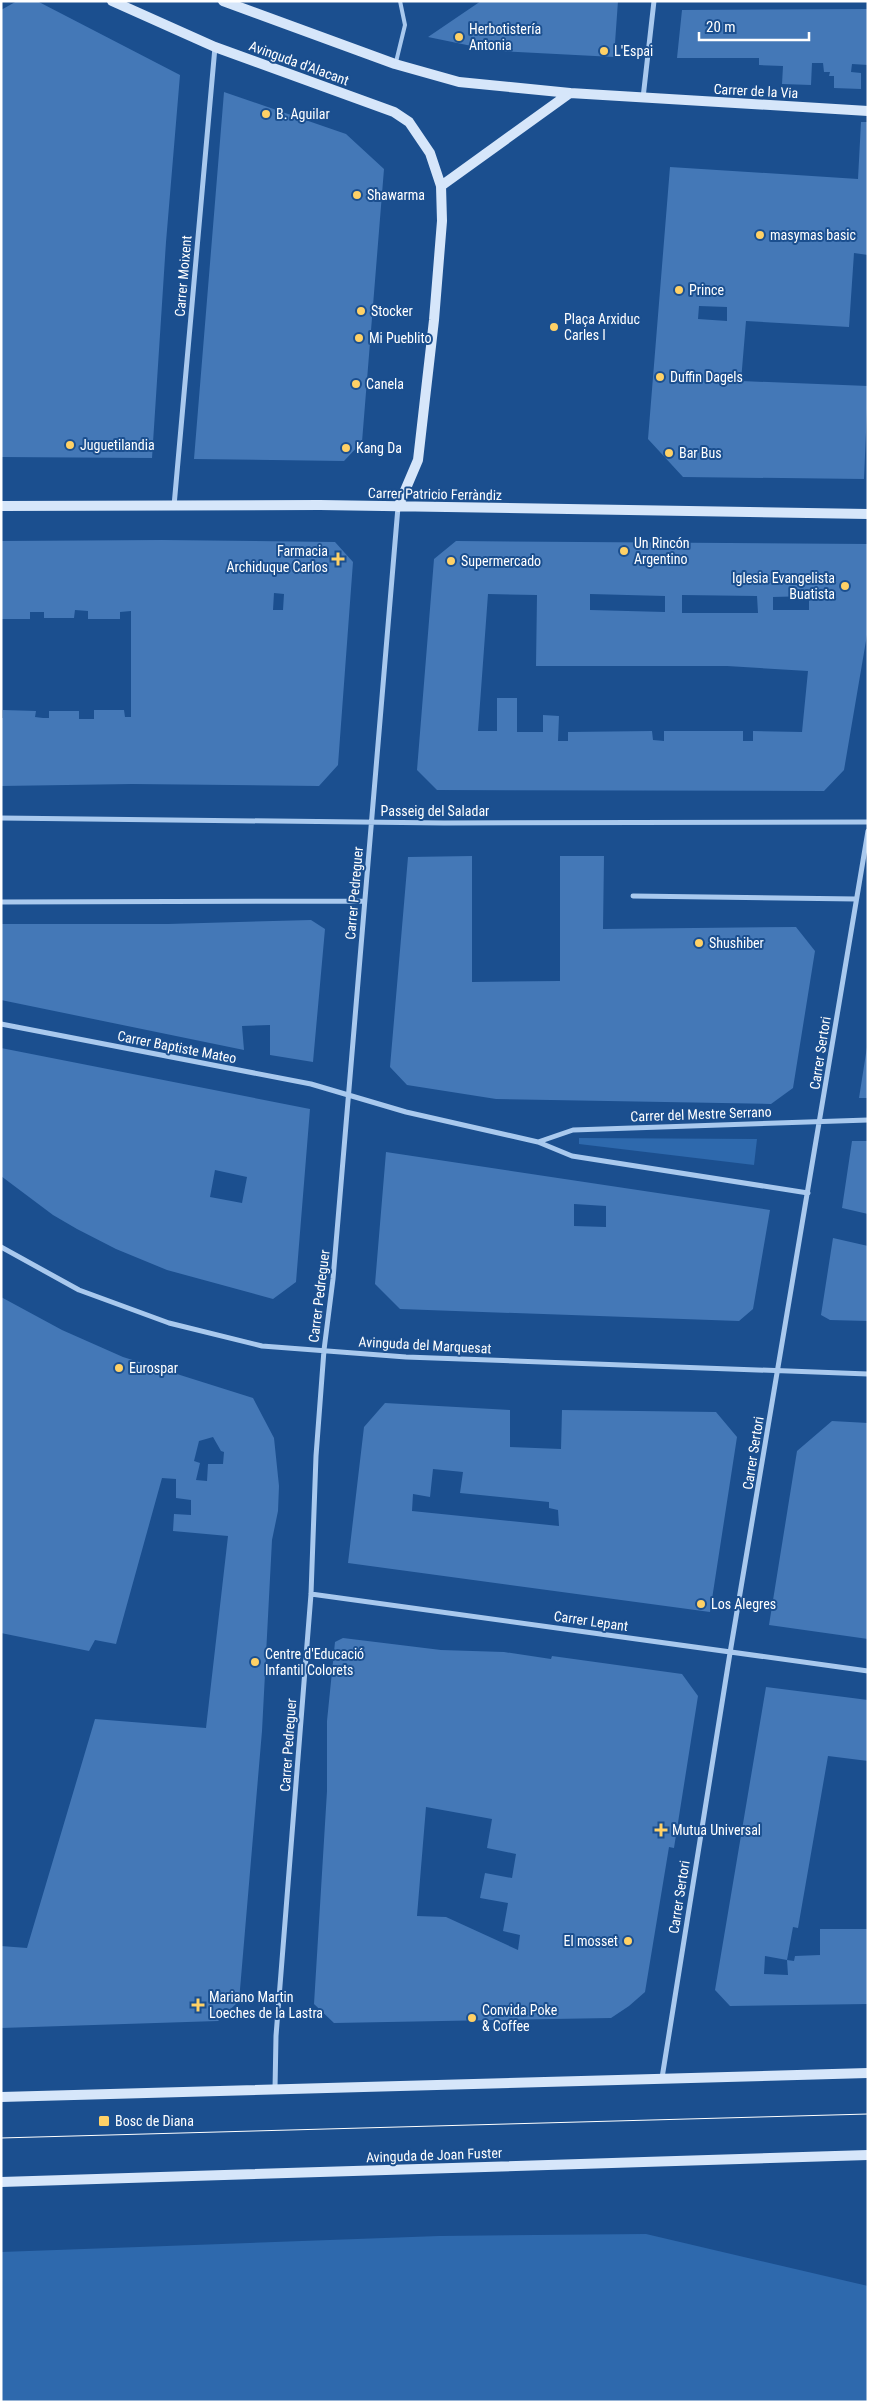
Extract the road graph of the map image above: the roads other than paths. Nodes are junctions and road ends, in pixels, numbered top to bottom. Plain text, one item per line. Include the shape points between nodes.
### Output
1 (112, 1) edge
2 (223, 1) edge
3 (400, 1) edge
4 (654, 1) edge
5 (215, 47) junction
6 (395, 64) junction
7 (570, 93) junction
8 (643, 98) junction
9 (868, 111) edge
10 (441, 186) junction
11 (1, 506) edge
12 (174, 507) junction
13 (398, 507) junction
14 (868, 514) edge
15 (1, 818) edge
16 (372, 822) junction
17 (868, 822) edge
18 (868, 832) edge
19 (632, 896) dead end
20 (856, 899) junction
21 (364, 901) junction
22 (1, 902) edge
23 (1, 1024) edge
24 (348, 1094) junction
25 (868, 1120) edge
26 (820, 1121) junction
27 (538, 1142) junction
28 (808, 1193) junction
29 (1, 1247) edge
30 (324, 1350) junction
31 (778, 1371) junction
32 (868, 1374) edge
33 (311, 1594) junction
34 (730, 1653) junction
35 (868, 1671) edge
36 (868, 2073) edge
37 (662, 2078) junction
38 (275, 2089) junction
39 (1, 2098) edge
40 (868, 2155) edge
41 (1, 2182) edge

1 - 5 main road, Avinguda d'Alacant
2 - 6 main road
3 - 6 lane via 404,25
4 - 8 street
5 - 10 main road, Avinguda d'Alacant via 394,112 408,122 430,153
5 - 12 street, Carrer Moixent
6 - 7 main road via 459,82
7 - 8 main road
7 - 10 main road
8 - 9 main road, Carrer de la Via
10 - 13 main road via 442,221 436,300 418,460
11 - 12 main road, Carrer Patricio Ferràndiz
12 - 13 main road, Carrer Patricio Ferràndiz via 320,504
13 - 14 main road, Carrer Patricio Ferràndiz
13 - 16 street, Carrer Pedreguer
15 - 16 street, Passeig del Saladar
16 - 17 street, Passeig del Saladar
16 - 21 street, Carrer Pedreguer
18 - 20 street, Carrer Sertori
19 - 20 street
20 - 26 street, Carrer Sertori
21 - 22 street
21 - 24 street, Carrer Pedreguer
23 - 24 street, Carrer Baptiste Mateo
24 - 27 street via 406,1112
24 - 30 street, Carrer Pedreguer
25 - 26 street, Carrer del Mestre Serrano
26 - 27 street, Carrer del Mestre Serrano via 573,1130
26 - 28 street, Carrer Sertori
27 - 28 street via 572,1156
28 - 31 street, Carrer Sertori
29 - 30 street, Avinguda del Marquesat via 79,1290 169,1323 262,1346
30 - 31 street, Avinguda del Marquesat via 406,1357
30 - 33 street, Carrer Pedreguer
31 - 32 street, Avinguda del Marquesat
31 - 34 street, Carrer Sertori
33 - 34 street, Carrer Lepant
33 - 38 street, Carrer Pedreguer via 276,2036
34 - 35 street, Carrer Lepant
34 - 37 street, Carrer Sertori
36 - 37 main road
37 - 38 main road
38 - 39 main road
40 - 41 main road, Avinguda de Joan Fuster

